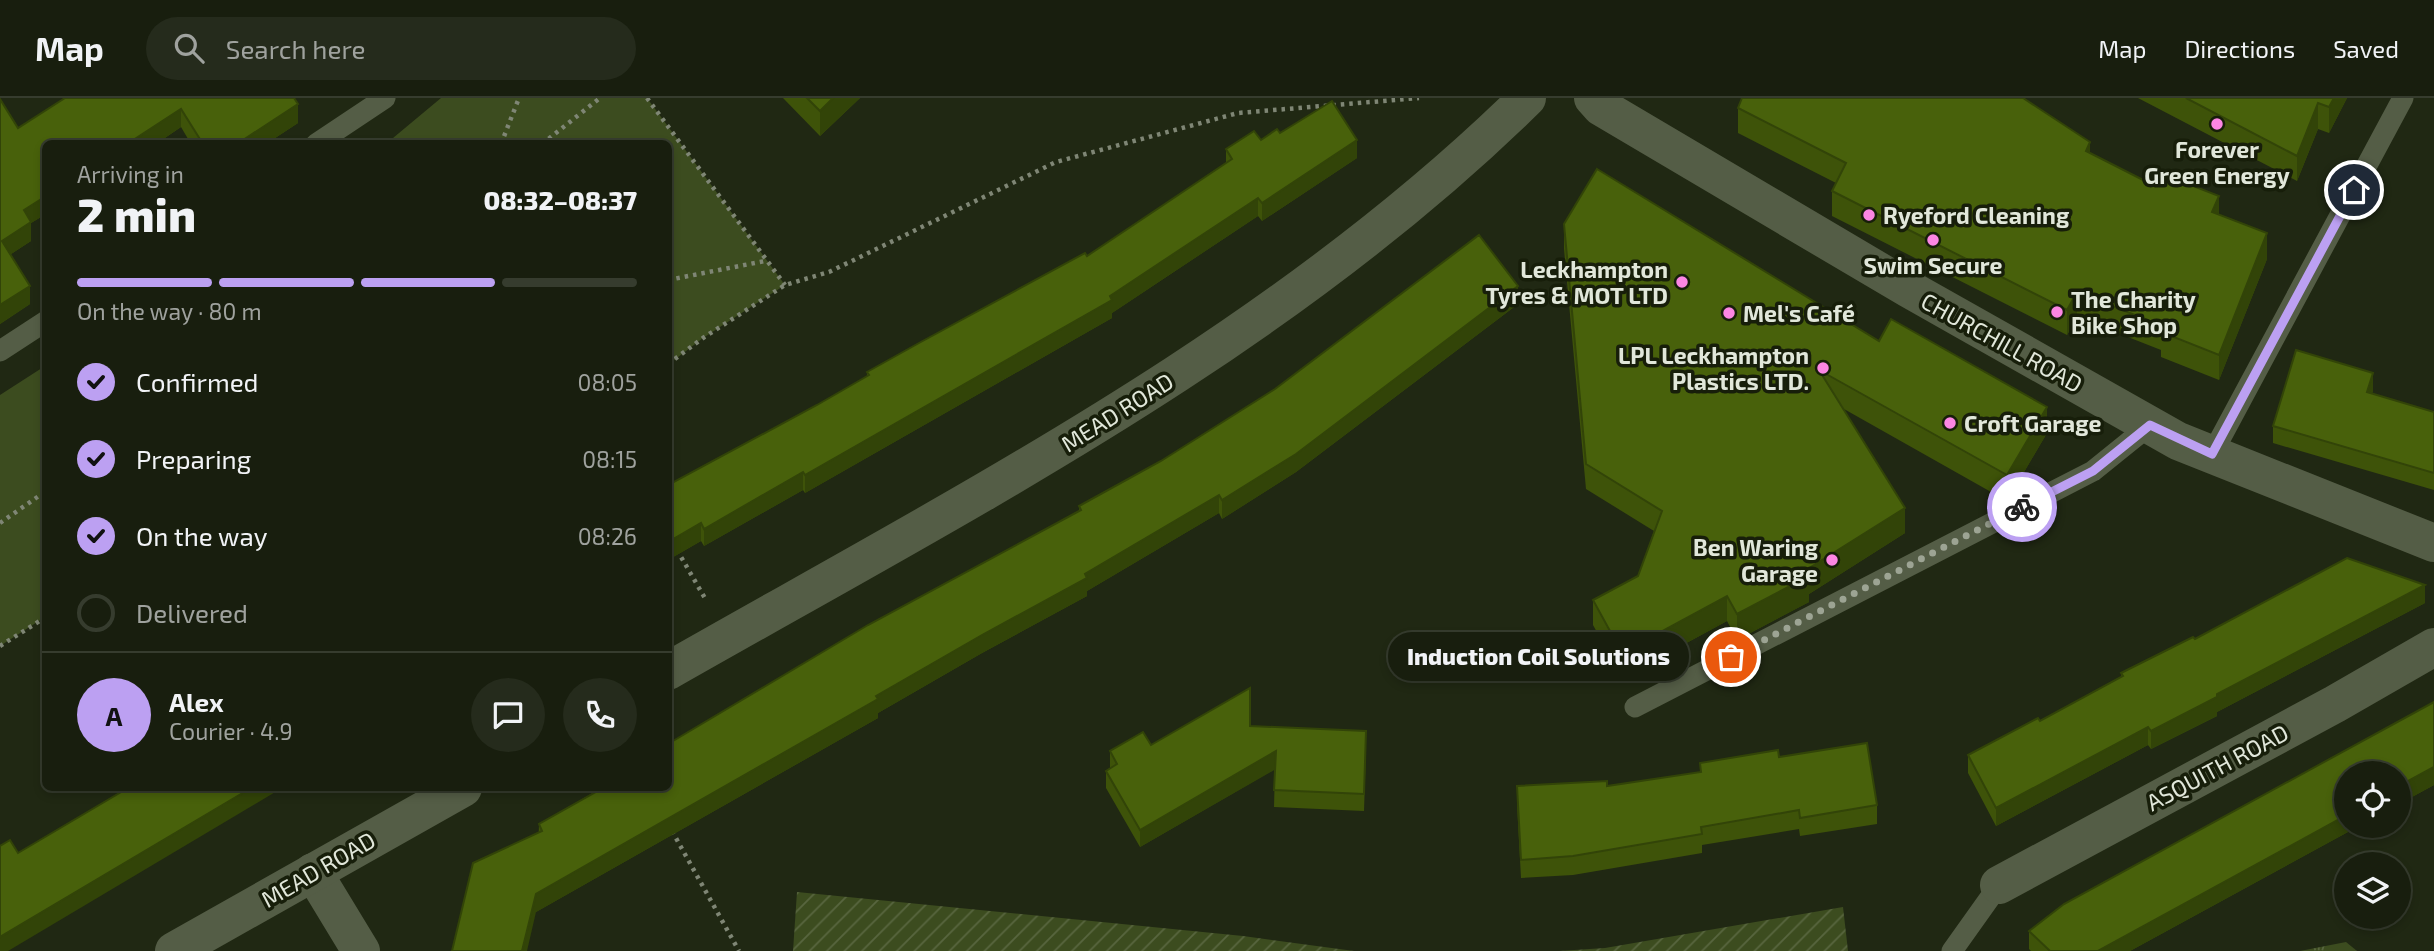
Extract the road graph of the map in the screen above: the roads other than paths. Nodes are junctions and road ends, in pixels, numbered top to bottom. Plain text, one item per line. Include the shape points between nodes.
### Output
1 (385, 98) edge
2 (1527, 98) edge
3 (1592, 98) edge
4 (2403, 98) edge
5 (322, 140) edge
6 (42, 324) edge
7 (0, 351) edge
8 (2150, 425) junction
9 (2212, 454) junction
10 (2434, 543) edge
11 (2434, 647) edge
12 (672, 669) edge
13 (1635, 707) dead end
14 (458, 791) edge
15 (313, 872) junction
16 (1999, 885) joint
17 (174, 951) edge
18 (361, 951) edge
19 (1952, 951) edge

1 - 5 lane
2 - 12 street, MEAD ROAD via 1422,197 1371,238 1202,358 1104,423
3 - 8 street, CHURCHILL ROAD via 1909,289
4 - 9 lane
6 - 7 lane
8 - 9 street, CHURCHILL ROAD
8 - 13 lane via 2093,471
9 - 10 street, CHURCHILL ROAD
11 - 16 street, ASQUITH ROAD
14 - 15 street, MEAD ROAD
15 - 17 street, MEAD ROAD
15 - 18 street
16 - 19 lane

